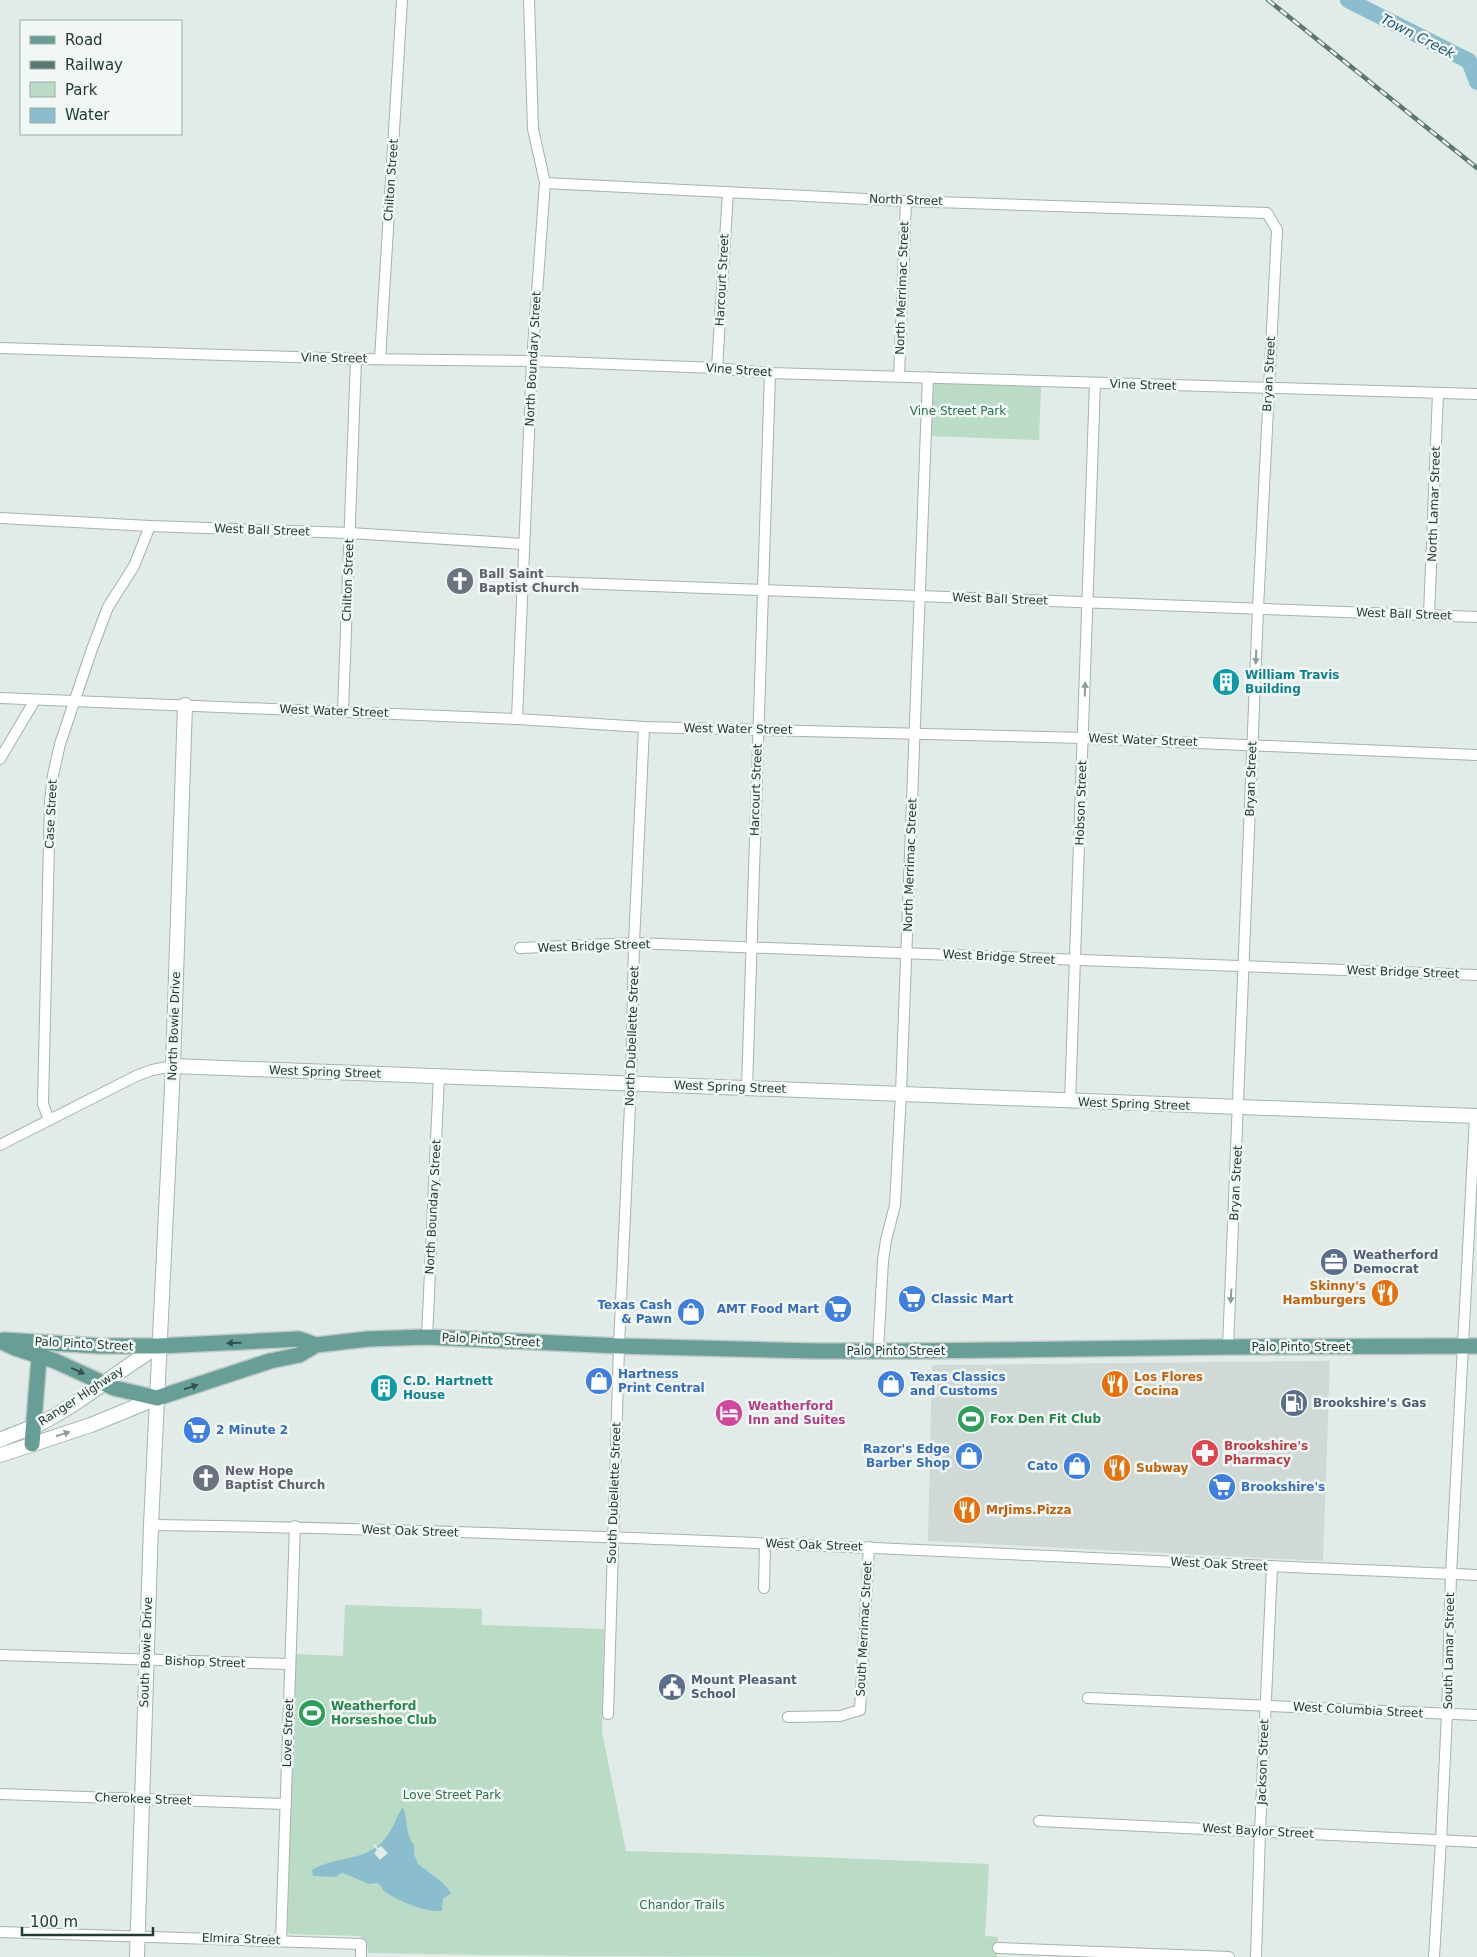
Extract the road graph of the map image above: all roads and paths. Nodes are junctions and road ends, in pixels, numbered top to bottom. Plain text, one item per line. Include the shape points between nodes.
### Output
1 (402, 0) edge
2 (529, 0) edge
3 (545, 183) junction
4 (728, 192) junction
5 (906, 201) junction
6 (1267, 213) joint
7 (0, 348) edge
8 (356, 359) junction
9 (380, 359) junction
10 (532, 361) junction
11 (717, 368) junction
12 (770, 373) junction
13 (899, 376) junction
14 (928, 377) junction
15 (1095, 383) junction
16 (1268, 388) junction
17 (1438, 393) junction
18 (1477, 394) edge
19 (0, 518) edge
20 (150, 526) junction
21 (350, 533) junction
22 (524, 544) junction
23 (522, 581) junction
24 (762, 590) junction
25 (920, 596) junction
26 (1088, 602) junction
27 (1258, 608) junction
28 (1429, 615) junction
29 (1477, 617) edge
30 (0, 698) edge
31 (35, 700) junction
32 (76, 700) junction
33 (185, 705) junction
34 (343, 711) junction
35 (516, 719) junction
36 (644, 726) junction
37 (758, 729) junction
38 (915, 734) junction
39 (1084, 738) junction
40 (1252, 744) junction
41 (1477, 755) edge
42 (0, 759) edge
43 (634, 943) junction
44 (520, 948) dead end
45 (750, 948) junction
46 (907, 952) junction
47 (1075, 960) junction
48 (1243, 966) junction
49 (1477, 975) edge
50 (173, 1066) junction
51 (439, 1076) junction
52 (631, 1083) junction
53 (747, 1088) junction
54 (901, 1093) junction
55 (1070, 1102) junction
56 (1239, 1107) junction
57 (1476, 1116) edge
58 (49, 1120) junction
59 (0, 1146) edge
60 (427, 1337) junction
61 (0, 1340) edge
62 (159, 1346) junction
63 (619, 1346) junction
64 (1470, 1346) edge
65 (1228, 1347) junction
66 (40, 1349) junction
67 (878, 1351) junction
68 (270, 1352) junction
69 (104, 1383) junction
70 (157, 1398) junction
71 (33, 1426) junction
72 (0, 1440) edge
73 (32, 1444) junction
74 (0, 1455) edge
75 (151, 1524) junction
76 (294, 1526) junction
77 (613, 1537) junction
78 (765, 1544) junction
79 (869, 1547) junction
80 (1272, 1566) junction
81 (1451, 1574) junction
82 (1477, 1575) edge
83 (764, 1588) dead end
84 (0, 1655) edge
85 (146, 1660) junction
86 (290, 1664) junction
87 (1088, 1698) dead end
88 (1265, 1706) junction
89 (608, 1714) dead end
90 (1447, 1714) junction
91 (1477, 1715) edge
92 (788, 1717) dead end
93 (0, 1794) edge
94 (142, 1799) junction
95 (286, 1804) junction
96 (1038, 1821) dead end
97 (1260, 1832) junction
98 (1441, 1840) junction
99 (1477, 1842) edge
100 (0, 1932) edge
101 (138, 1936) junction
102 (281, 1940) junction
103 (998, 1948) dead end
104 (1118, 1955) edge
105 (137, 1957) edge
106 (361, 1957) edge
107 (1228, 1957) edge
108 (1256, 1957) edge
109 (1434, 1957) edge

1 - 9 street, Chilton Street
2 - 3 street, North Boundary Street via 533,129
3 - 4 street, North Street
3 - 10 street, North Boundary Street
4 - 5 street, North Street
4 - 11 street, Harcourt Street
5 - 6 street, North Street
5 - 13 street, North Merrimac Street
6 - 16 street, Bryan Street via 1277,230
7 - 8 street, Vine Street
8 - 9 street, Vine Street
8 - 21 street, Chilton Street
9 - 10 street, Vine Street
10 - 11 street, Vine Street
10 - 22 street, North Boundary Street
11 - 12 street, Vine Street
12 - 13 street, Vine Street
12 - 24 street, Harcourt Street
13 - 14 street, Vine Street
14 - 15 street, Vine Street
14 - 25 street, North Merrimac Street
15 - 16 street, Vine Street
15 - 26 street, Hobson Street
16 - 17 street, Vine Street
16 - 27 street, Bryan Street
17 - 18 street, Vine Street
17 - 28 street, North Lamar Street
19 - 20 street, West Ball Street
20 - 21 street, West Ball Street
20 - 32 street, Case Street via 134,566 108,607
21 - 22 street, West Ball Street
21 - 34 street, Chilton Street
22 - 23 street, North Boundary Street
23 - 24 street, West Ball Street
23 - 35 street, North Boundary Street
24 - 25 street, West Ball Street
24 - 37 street, Harcourt Street
25 - 26 street, West Ball Street
25 - 38 street, North Merrimac Street
26 - 27 street, West Ball Street
39 -> 26 street, Hobson Street
27 - 28 street, West Ball Street
27 -> 40 street, Bryan Street
28 - 29 street, West Ball Street
30 - 31 street, West Water Street
31 - 32 street, West Water Street
31 - 42 street
32 - 33 street, West Water Street
32 - 58 street, Case Street via 54,767 50,801 43,1104
33 - 34 street, West Water Street
33 - 50 street, North Bowie Drive
34 - 35 street, West Water Street
35 - 36 street, West Water Street
36 - 37 street, West Water Street
36 - 43 street, North Dubellette Street
37 - 38 street, West Water Street
37 - 45 street, Harcourt Street
38 - 39 street, West Water Street
38 - 46 street, North Merrimac Street
39 - 40 street, West Water Street
39 - 47 street, Hobson Street
40 - 41 street, West Water Street
40 - 48 street, Bryan Street
43 - 44 street, West Bridge Street
43 - 45 street, West Bridge Street
43 - 52 street, North Dubellette Street
45 - 46 street, West Bridge Street
45 - 53 street, Harcourt Street
46 - 47 street, West Bridge Street
46 - 54 street, North Merrimac Street
47 - 48 street, West Bridge Street
47 - 55 street, Hobson Street
48 - 49 street, West Bridge Street
48 - 56 street, Bryan Street
50 - 51 street, West Spring Street
50 - 58 street, West Spring Street via 136,1076
50 - 62 street, North Bowie Drive
51 - 52 street, West Spring Street
51 - 60 street, North Boundary Street
52 - 53 street, West Spring Street
52 - 63 street, North Dubellette Street
53 - 54 street, West Spring Street
54 - 55 street, West Spring Street
54 - 67 street, North Merrimac Street via 895,1205 883,1261
55 - 56 street, West Spring Street
56 - 57 street, West Spring Street
56 -> 65 street, Bryan Street
57 - 64 street
58 - 59 street, West Spring Street
60 - 63 main road, Palo Pinto Street
60 - 68 main road, Palo Pinto Street via 316,1345 299,1339
61 - 66 main road via 15,1348
62 - 66 main road, Palo Pinto Street via 99,1346 74,1352
68 -> 62 main road, Palo Pinto Street
62 - 69 street, Ranger Highway
62 - 70 street, South Bowie Drive
63 - 67 main road, Palo Pinto Street
63 - 77 street, South Dubellette Street
64 - 65 main road, Palo Pinto Street
64 - 81 street, South Lamar Street
65 - 67 main road, Palo Pinto Street
66 -> 69 main road
66 - 71 main road
70 -> 68 main road, Palo Pinto Street via 224,1376
69 - 70 main road
69 - 71 street, Ranger Highway
73 -> 70 street, Ranger Highway via 91,1425
70 - 75 street, South Bowie Drive
71 - 72 street, Ranger Highway
71 - 73 main road
73 - 74 street, Ranger Highway
75 - 76 street, West Oak Street
75 - 85 street, South Bowie Drive
76 - 77 street, West Oak Street
76 - 86 street, Love Street
77 - 78 street, West Oak Street
77 - 89 street, South Dubellette Street
78 - 79 street, West Oak Street
78 - 83 street
79 - 80 street, West Oak Street
79 - 92 street, South Merrimac Street via 860,1710 840,1716
80 - 81 street, West Oak Street
80 - 88 street, Jackson Street
81 - 82 street, West Oak Street
81 - 90 street, South Lamar Street
84 - 85 street, Bishop Street
85 - 86 street, Bishop Street
85 - 94 street, South Bowie Drive
86 - 95 street, Love Street
87 - 88 street, West Columbia Street
88 - 90 street, West Columbia Street
88 - 97 street, Jackson Street
90 - 91 street, West Columbia Street
90 - 98 street, South Lamar Street
93 - 94 street, Cherokee Street
94 - 95 street, Cherokee Street
94 - 101 street, South Bowie Drive
95 - 102 street, Love Street
96 - 97 street, West Baylor Street
97 - 98 street, West Baylor Street
97 - 108 street, Jackson Street
98 - 99 street, West Baylor Street
98 - 109 street, South Lamar Street
100 - 101 street, Elmira Street
101 - 102 street, Elmira Street
101 - 105 street, South Bowie Drive
102 - 106 street, Elmira Street via 361,1944
103 - 104 street
104 - 107 street

